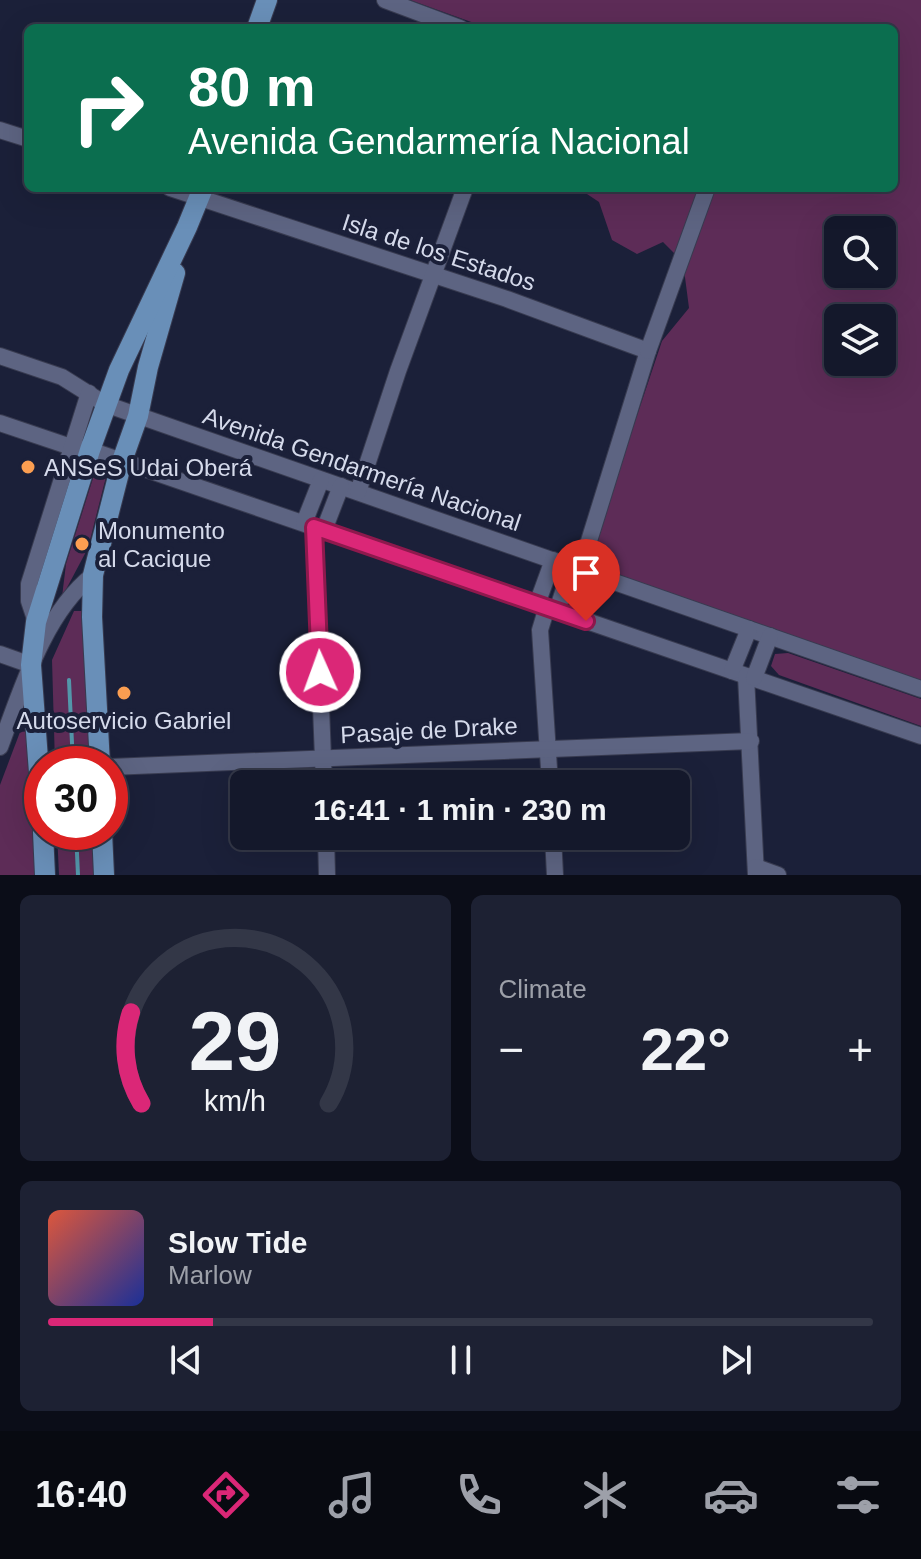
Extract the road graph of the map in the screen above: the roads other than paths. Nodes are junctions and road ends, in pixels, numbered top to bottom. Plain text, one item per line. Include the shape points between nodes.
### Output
1 (267, 0) edge
2 (385, 0) edge
3 (258, 24) edge
4 (449, 24) edge
5 (0, 130) edge
6 (24, 138) edge
7 (464, 192) edge
8 (706, 192) edge
9 (201, 193) edge
10 (187, 227) junction
11 (434, 274) junction
12 (0, 356) edge
13 (647, 358) junction
14 (97, 399) junction
15 (138, 416) junction
16 (0, 423) edge
17 (80, 448) junction
18 (122, 461) junction
19 (321, 480) junction
20 (341, 486) junction
21 (358, 492) junction
22 (314, 527) junction
23 (553, 560) junction
24 (575, 568) junction
25 (93, 575) junction
26 (547, 607) junction
27 (36, 622) junction
28 (749, 629) junction
29 (770, 636) junction
30 (43, 643) junction
31 (0, 654) edge
32 (31, 665) junction
33 (744, 675) junction
34 (921, 689) edge
35 (921, 736) edge
36 (751, 741) junction
37 (37, 746) edge
38 (99, 746) edge
39 (0, 747) edge
40 (548, 749) junction
41 (323, 759) junction
42 (128, 766) edge
43 (323, 770) edge
44 (549, 770) edge
45 (44, 850) edge
46 (103, 850) edge
47 (326, 850) edge
48 (554, 850) edge
49 (756, 871) edge
50 (45, 875) edge
51 (104, 875) edge
52 (327, 875) edge
53 (555, 875) edge
54 (778, 875) edge

1 - 3 main road
2 - 4 street
5 - 6 street
7 - 11 street
8 - 13 street
9 - 10 main road
9 - 11 street, Isla de los Estados
10 - 14 main road
10 - 15 main road
11 - 13 street, Isla de los Estados
11 - 21 street
12 - 14 street, Avenida Gendarmería Nacional via 62,377
13 - 24 street
14 - 15 street, Avenida Gendarmería Nacional
14 - 17 main road
15 - 18 main road
15 - 19 street, Avenida Gendarmería Nacional
16 - 17 street
17 - 18 street
17 - 27 main road
18 - 22 street
18 - 25 main road
19 - 20 street, Avenida Gendarmería Nacional
19 - 22 street
20 - 21 street, Avenida Gendarmería Nacional
20 - 22 street
21 - 23 street, Avenida Gendarmería Nacional
22 - 26 street
22 - 41 street
23 - 24 street, Avenida Gendarmería Nacional
23 - 26 street
24 - 26 street
24 - 28 street, Avenida Gendarmería Nacional
25 - 30 street via 78,586
25 - 38 main road
26 - 33 street
26 - 40 street via 540,630
27 - 30 street
27 - 32 main road
28 - 29 street, Avenida Gendarmería Nacional
28 - 33 street
29 - 33 street
29 - 34 street, Avenida Gendarmería Nacional
30 - 32 street
31 - 32 street
32 - 37 main road
32 - 39 street
33 - 35 street
33 - 36 street
36 - 40 street, Pasaje de Drake
36 - 49 street
40 - 41 street, Pasaje de Drake
40 - 44 street
41 - 42 street, Pasaje de Drake
41 - 43 street
45 - 50 main road
46 - 51 main road
47 - 52 street
48 - 53 street
49 - 54 street

